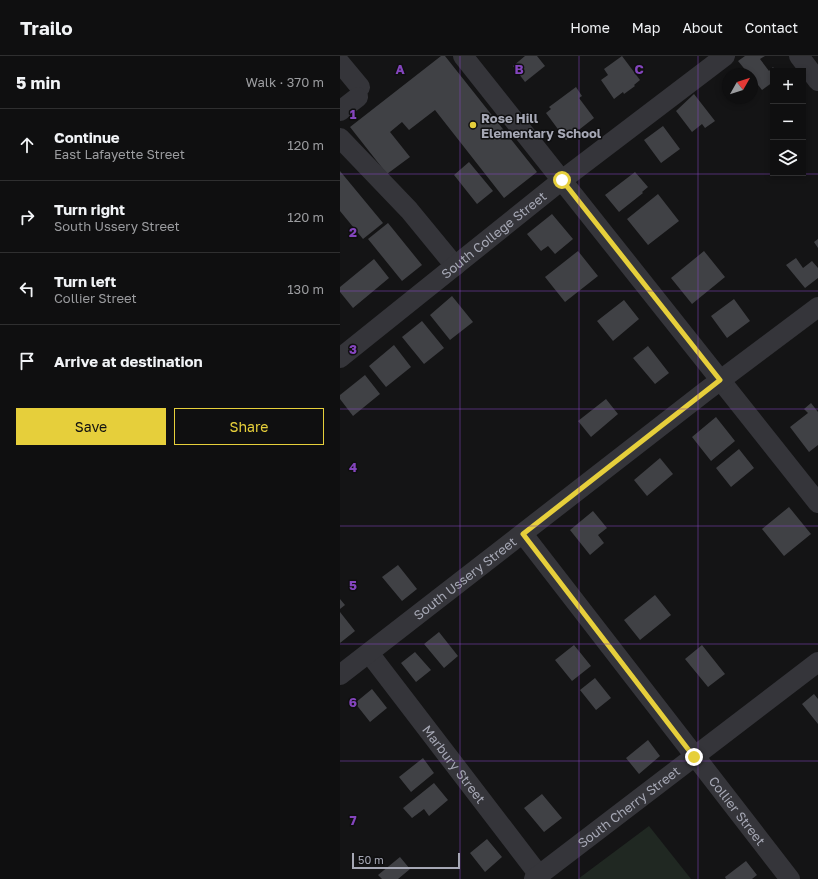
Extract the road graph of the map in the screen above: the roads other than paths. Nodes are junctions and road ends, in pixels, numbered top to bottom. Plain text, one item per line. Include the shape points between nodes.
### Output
1 (463, 56) edge
2 (725, 56) edge
3 (799, 56) edge
4 (340, 63) edge
5 (818, 81) edge
6 (340, 111) edge
7 (340, 138) edge
8 (562, 180) junction
9 (455, 266) junction
10 (818, 307) edge
11 (340, 358) edge
12 (720, 380) junction
13 (818, 503) edge
14 (523, 534) junction
15 (369, 653) junction
16 (818, 662) edge
17 (340, 675) edge
18 (694, 757) junction
19 (536, 877) edge
20 (790, 879) edge

1 - 8 street
2 - 8 street, South College Street
3 - 5 street
4 - 6 street via 359,92
7 - 9 street via 409,210
8 - 9 street, South College Street
8 - 12 street
9 - 11 street, South College Street
10 - 12 street, South Ussery Street
12 - 13 street
12 - 14 street, South Ussery Street
14 - 15 street, South Ussery Street
14 - 18 street, Collier Street
15 - 17 street, South Ussery Street
15 - 19 street, Marbury Street
16 - 18 street, South Cherry Street
18 - 19 street, South Cherry Street
18 - 20 street, Collier Street

